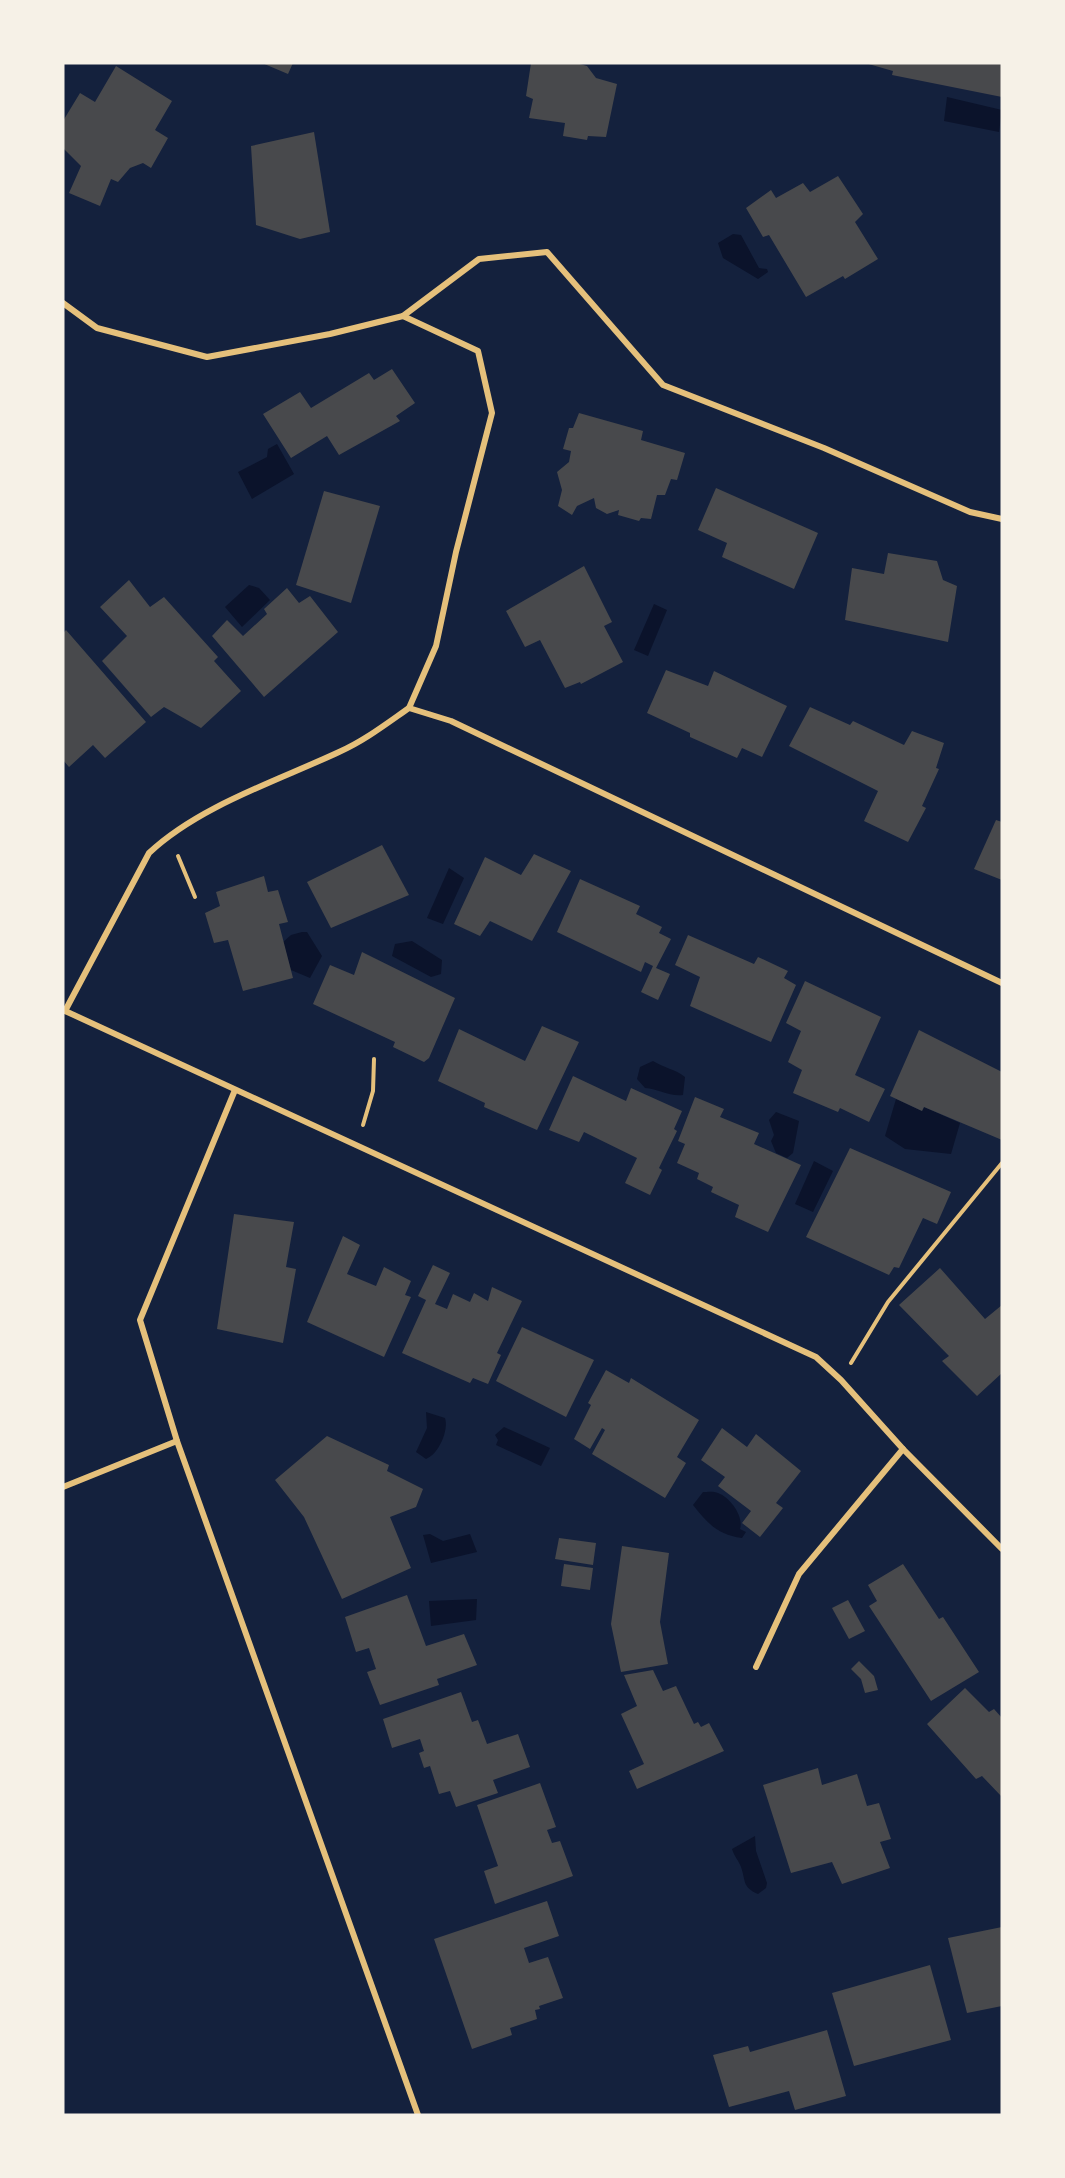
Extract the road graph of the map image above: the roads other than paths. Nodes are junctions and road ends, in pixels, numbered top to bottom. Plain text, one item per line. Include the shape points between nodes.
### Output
1 (63, 303) edge
2 (404, 316) junction
3 (1002, 519) edge
4 (408, 708) junction
5 (1002, 983) edge
6 (64, 1010) edge
7 (235, 1090) junction
8 (177, 1441) junction
9 (903, 1449) junction
10 (63, 1487) edge
11 (1002, 1550) edge
12 (756, 1667) dead end
13 (418, 2115) edge

1 - 2 street via 97,328 207,357
2 - 3 street via 479,259 547,252 663,385 824,448 970,512
2 - 4 street via 478,351 492,413 436,646
4 - 5 street via 450,721
4 - 6 street via 366,738 168,835 149,853
6 - 7 street
7 - 8 street via 140,1320
7 - 9 street via 816,1357
8 - 10 street
8 - 13 street
9 - 11 street
9 - 12 street via 799,1574

